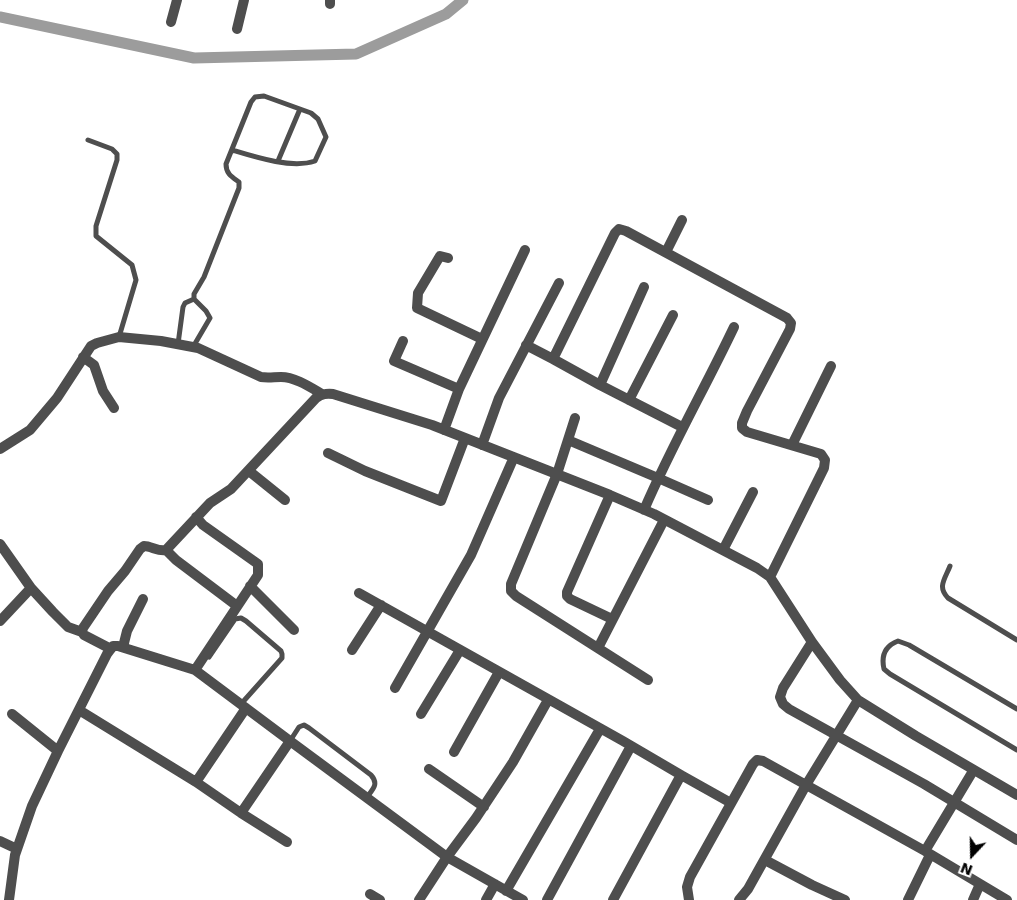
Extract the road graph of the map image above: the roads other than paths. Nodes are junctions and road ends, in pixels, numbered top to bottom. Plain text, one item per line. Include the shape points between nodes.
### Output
1 (177, 0) edge
2 (244, 0) edge
3 (171, 22) dead end
4 (237, 29) dead end
5 (300, 109) junction
6 (88, 140) dead end
7 (232, 150) junction
8 (278, 161) junction
9 (682, 220) dead end
10 (525, 250) dead end
11 (666, 252) junction
12 (448, 258) dead end
13 (559, 282) dead end
14 (644, 287) dead end
15 (194, 299) junction
16 (673, 315) dead end
17 (734, 327) dead end
18 (119, 338) junction
19 (482, 339) junction
20 (403, 340) dead end
21 (178, 344) junction
22 (526, 345) junction
23 (193, 347) junction
24 (84, 357) junction
25 (553, 359) junction
26 (830, 366) dead end
27 (600, 385) junction
28 (458, 389) junction
29 (322, 394) junction
30 (629, 400) junction
31 (114, 408) dead end
32 (576, 418) dead end
33 (682, 428) junction
34 (444, 430) junction
35 (465, 438) junction
36 (568, 440) junction
37 (482, 445) junction
38 (792, 445) junction
39 (0, 449) edge
40 (328, 453) dead end
41 (514, 457) junction
42 (249, 471) junction
43 (557, 474) junction
44 (658, 478) junction
45 (752, 492) dead end
46 (610, 495) junction
47 (285, 500) dead end
48 (708, 500) dead end
49 (644, 510) junction
50 (196, 517) junction
51 (664, 520) junction
52 (0, 544) edge
53 (166, 550) junction
54 (723, 550) junction
55 (950, 566) dead end
56 (770, 577) junction
57 (250, 586) junction
58 (31, 588) junction
59 (359, 593) dead end
60 (143, 599) dead end
61 (381, 605) junction
62 (237, 606) junction
63 (612, 619) junction
64 (0, 621) edge
65 (294, 630) dead end
66 (427, 631) junction
67 (82, 632) junction
68 (1017, 640) edge
69 (812, 642) junction
70 (123, 647) junction
71 (598, 648) junction
72 (110, 649) junction
73 (352, 650) dead end
74 (460, 650) junction
75 (197, 671) junction
76 (499, 672) junction
77 (648, 680) dead end
78 (395, 688) dead end
79 (548, 700) junction
80 (858, 700) junction
81 (244, 706) junction
82 (79, 710) junction
83 (1017, 710) edge
84 (12, 714) dead end
85 (422, 714) dead end
86 (600, 729) junction
87 (836, 734) junction
88 (290, 741) junction
89 (631, 746) junction
90 (1017, 750) edge
91 (58, 751) junction
92 (454, 752) dead end
93 (430, 769) dead end
94 (973, 770) junction
95 (681, 775) junction
96 (196, 782) junction
97 (806, 785) junction
98 (1017, 795) edge
99 (367, 798) junction
100 (954, 801) junction
101 (731, 803) junction
102 (484, 807) junction
103 (241, 813) junction
104 (1017, 840) edge
105 (0, 842) edge
106 (287, 842) dead end
107 (17, 849) junction
108 (927, 853) junction
109 (448, 857) junction
110 (765, 860) junction
111 (495, 884) junction
112 (980, 884) junction
113 (506, 891) junction
114 (370, 894) dead end
115 (9, 900) edge
116 (380, 900) edge
117 (420, 900) edge
118 (486, 900) edge
119 (523, 900) edge
120 (547, 900) edge
121 (613, 900) edge
122 (689, 900) edge
123 (738, 900) edge
124 (845, 900) edge
125 (908, 900) edge
126 (973, 900) edge
127 (1007, 900) edge

1 - 3 street
2 - 4 street
5 - 7 lane via 264,96 255,97
5 - 8 lane
5 - 8 lane via 318,119 326,137 321,149 315,161 307,164
6 - 18 lane via 118,154 96,226 96,236 132,265 136,280
7 - 8 lane
7 - 15 lane via 226,169 239,182 239,188
9 - 11 street
10 - 19 street
11 - 25 street via 619,229
11 - 38 street via 791,323 747,411 742,428
12 - 19 street via 440,256 418,293 417,308
13 - 22 street
14 - 27 street
15 - 21 lane via 186,302 183,308
15 - 23 lane via 210,318
16 - 30 street
17 - 33 street
18 - 21 street
18 - 24 street via 91,346
19 - 28 street
20 - 28 street via 394,360
21 - 23 street
22 - 25 street
22 - 37 street via 499,398
23 - 29 street via 261,377 287,377
24 - 31 street via 94,365 103,391
24 - 39 street via 57,398 30,430
25 - 27 street
26 - 38 street
27 - 30 street
28 - 34 street
29 - 34 street via 333,394
29 - 42 street
30 - 33 street
32 - 36 street
33 - 44 street
34 - 35 street
35 - 37 street
35 - 40 street via 441,501
36 - 43 street
36 - 44 street
37 - 41 street
38 - 56 street via 821,454 825,460 824,468
41 - 43 street
41 - 66 street via 471,555
42 - 47 street
42 - 50 street
43 - 46 street
43 - 71 street via 511,584 511,591
44 - 48 street
44 - 49 street
45 - 54 street
46 - 49 street
46 - 63 street via 566,592 570,599
49 - 51 street
50 - 53 street
50 - 57 street via 258,564 258,575
51 - 54 street
51 - 63 street
52 - 58 street
53 - 62 street
53 - 67 street via 140,548
54 - 56 street
55 - 68 lane via 943,582 944,594
56 - 69 street
57 - 62 street
57 - 65 street
58 - 64 street
58 - 67 street via 68,627
59 - 61 street
60 - 70 street
61 - 66 street
61 - 73 street
62 - 75 street
63 - 71 street
66 - 74 street
66 - 78 street
67 - 72 street
69 - 80 street
69 - 87 street via 780,697 789,709
70 - 72 street via 113,646
70 - 75 street
71 - 77 street
72 - 82 street
74 - 76 street
74 - 85 street
75 - 81 street
75 - 81 lane via 236,620 246,621 280,651 282,658
76 - 79 street
76 - 92 street
79 - 86 street
79 - 102 street
80 - 87 street
80 - 94 street
81 - 88 street
81 - 96 street
82 - 91 street
82 - 96 street
83 - 90 lane via 909,645 898,641 885,653 884,669 890,674
84 - 91 street
86 - 89 street
86 - 113 street
87 - 97 street
87 - 100 street
88 - 99 street
88 - 99 lane via 299,727 309,728 371,774 375,784
88 - 103 street
89 - 95 street
89 - 120 street
91 - 107 street via 32,806
93 - 102 street
94 - 98 street
94 - 100 street
95 - 101 street
95 - 121 street
96 - 103 street
97 - 101 street via 757,760
97 - 108 street
97 - 110 street
99 - 109 street
100 - 104 street
100 - 108 street
101 - 122 street via 690,877 687,886
102 - 109 street
103 - 106 street
105 - 107 street
107 - 115 street
108 - 112 street
108 - 125 street
109 - 111 street
109 - 117 street
110 - 123 street via 748,890
110 - 124 street
111 - 113 street
111 - 118 street
112 - 126 street
112 - 127 street
113 - 119 street
114 - 116 street

